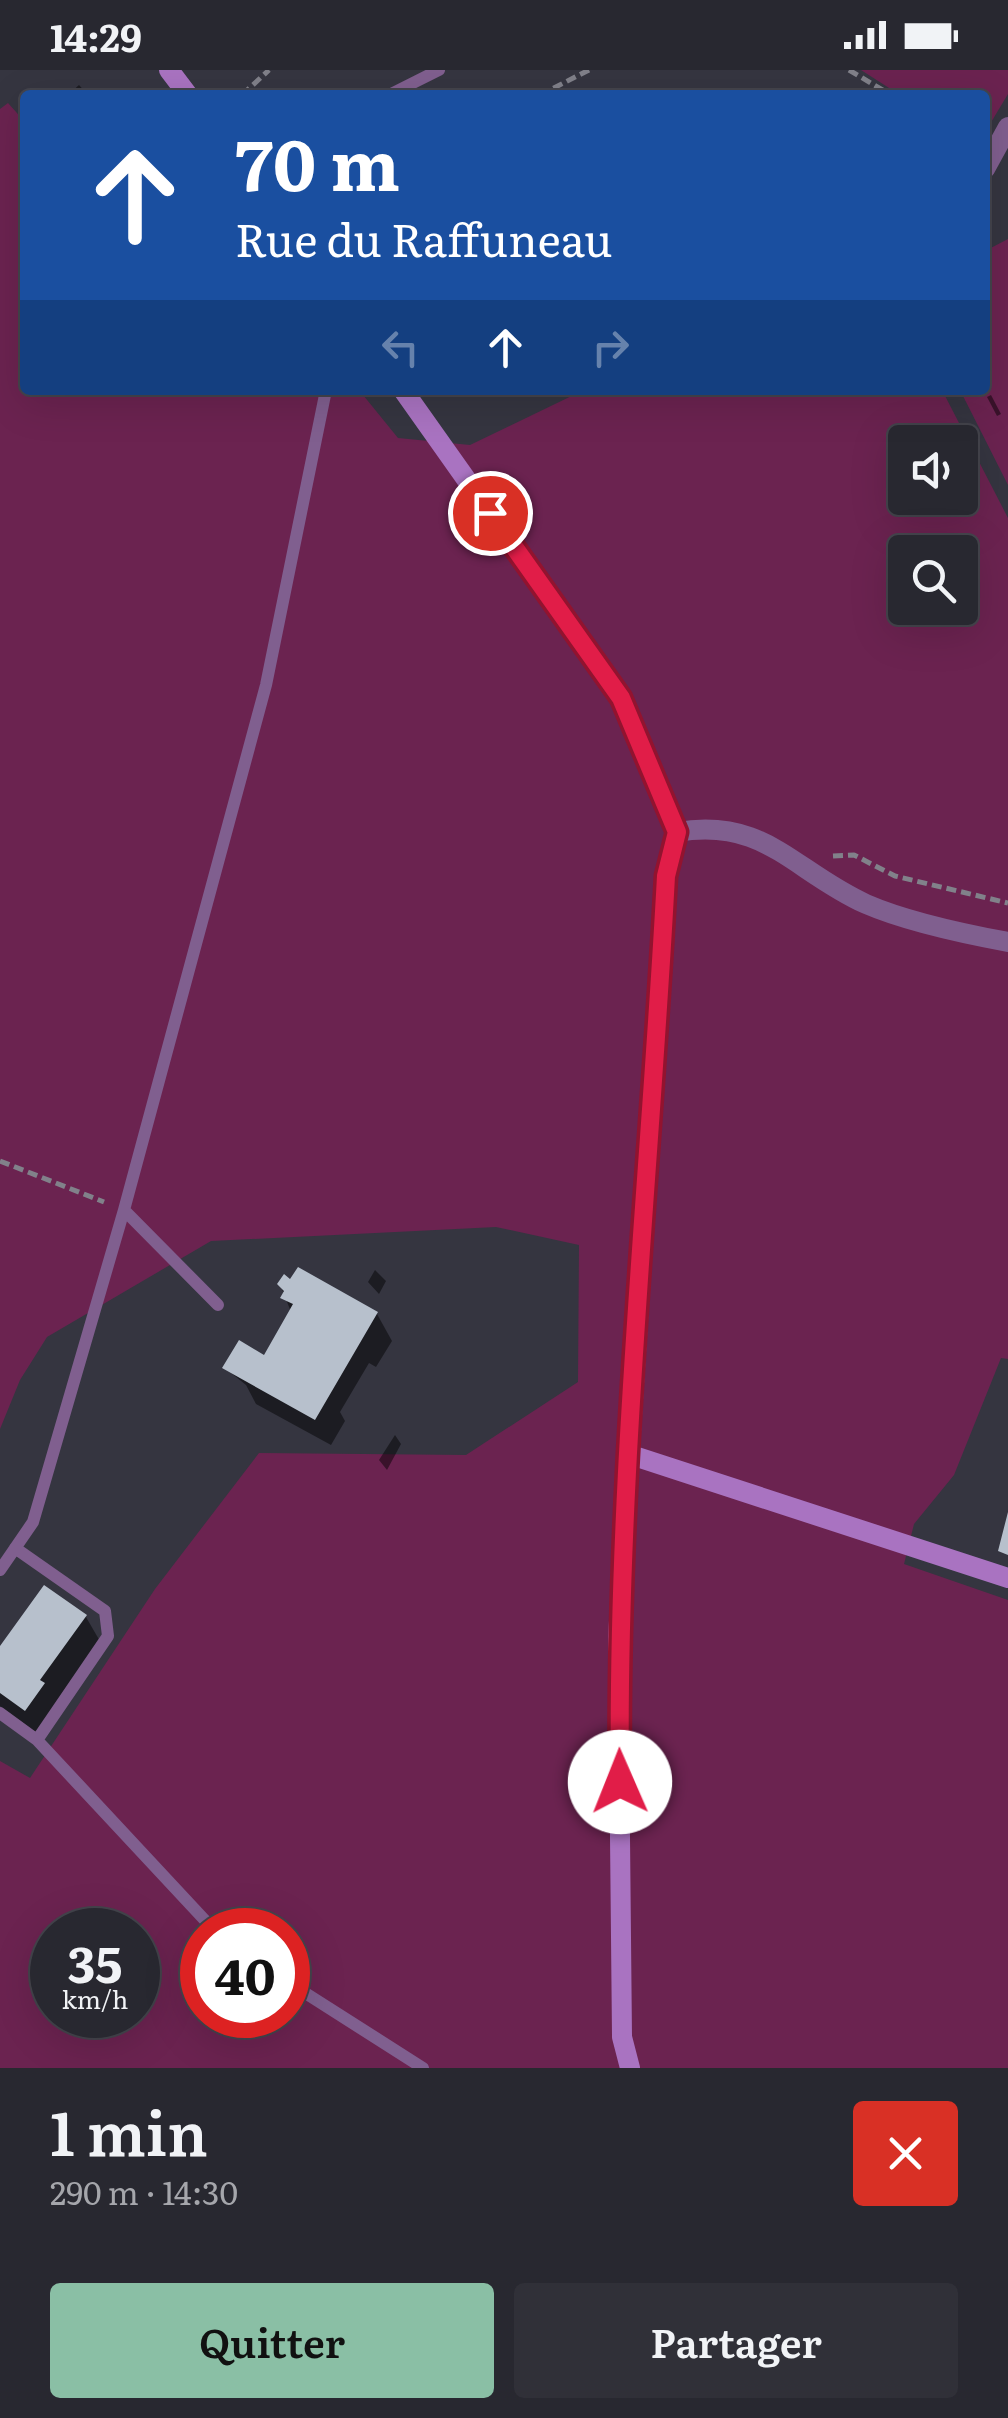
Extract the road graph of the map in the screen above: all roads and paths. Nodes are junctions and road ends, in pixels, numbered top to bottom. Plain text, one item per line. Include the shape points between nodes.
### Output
1 (169, 70) edge
2 (269, 70) edge
3 (439, 70) edge
4 (589, 70) edge
5 (849, 70) edge
6 (184, 90) edge
7 (247, 90) edge
8 (398, 90) edge
9 (550, 90) edge
10 (883, 90) edge
11 (1008, 127) edge
12 (990, 160) edge
13 (325, 395) edge
14 (407, 395) edge
15 (677, 832) junction
16 (786, 856) junction
17 (1008, 904) edge
18 (1008, 942) edge
19 (0, 1161) edge
20 (124, 1210) junction
21 (218, 1305) dead end
22 (628, 1454) junction
23 (15, 1548) junction
24 (0, 1570) edge
25 (1008, 1578) edge
26 (0, 1714) edge
27 (36, 1740) junction
28 (193, 1908) edge
29 (310, 1996) edge
30 (423, 2068) edge
31 (630, 2068) edge

1 - 6 street
2 - 7 path
3 - 8 lane
4 - 9 path
5 - 10 path
11 - 12 street
13 - 20 lane via 266,685
14 - 15 street via 621,698
15 - 16 street via 710,826 746,832
15 - 22 street via 666,876
16 - 17 path via 854,855 896,876
16 - 18 street via 867,904
19 - 20 path
20 - 21 lane
20 - 23 lane via 33,1522
22 - 25 street
22 - 31 street via 618,1656 622,2037
23 - 24 lane
23 - 27 lane via 105,1611 108,1636
26 - 27 lane
27 - 28 lane
29 - 30 lane

